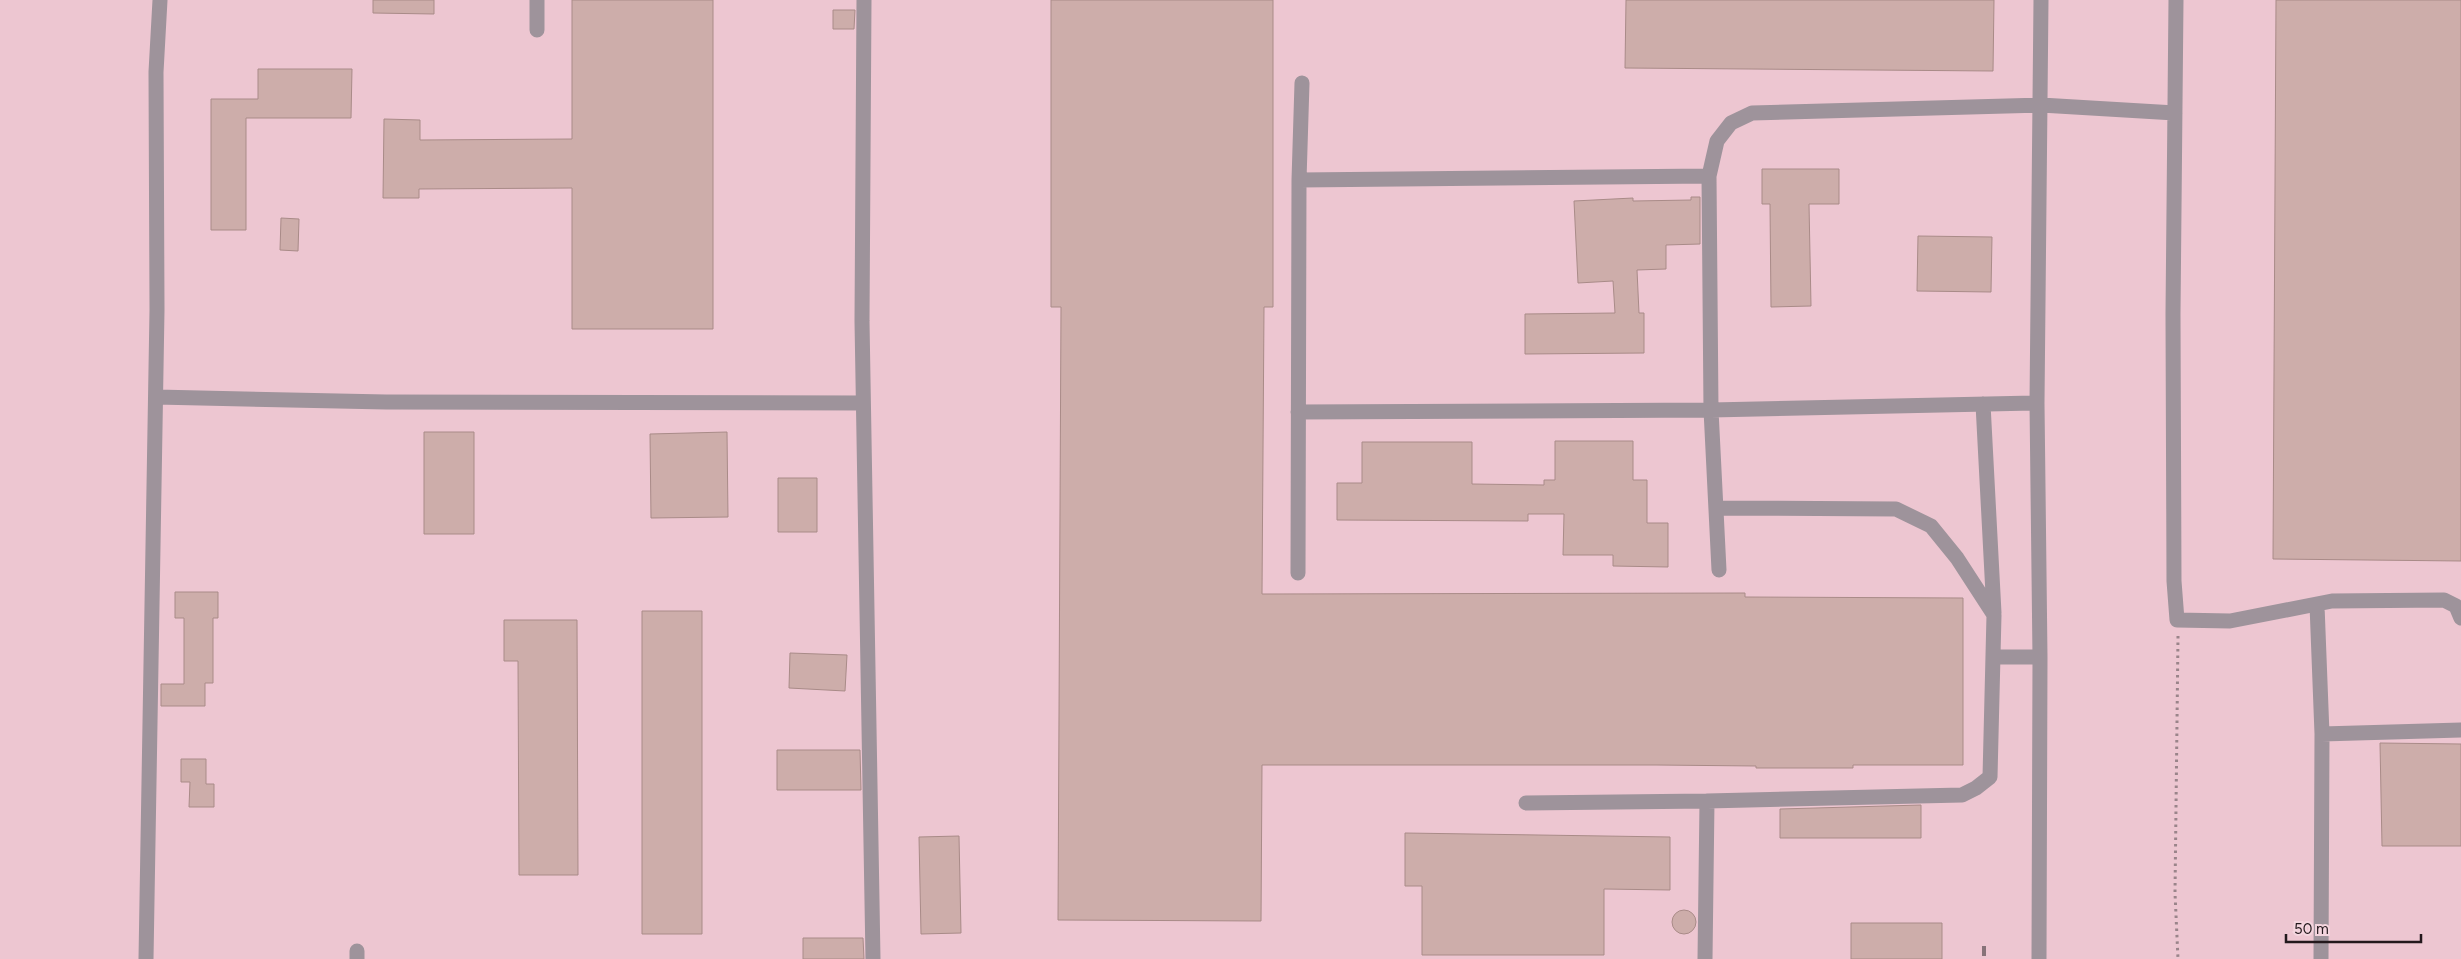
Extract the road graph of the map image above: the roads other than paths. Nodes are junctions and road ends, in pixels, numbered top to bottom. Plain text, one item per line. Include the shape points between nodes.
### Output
1 (160, 0) edge
2 (537, 0) edge
3 (864, 0) edge
4 (2041, 0) edge
5 (2176, 0) edge
6 (537, 30) dead end
7 (1302, 83) dead end
8 (2041, 105) junction
9 (2175, 113) junction
10 (1709, 176) junction
11 (1299, 180) junction
12 (156, 397) junction
13 (863, 403) junction
14 (2037, 403) junction
15 (1983, 404) junction
16 (1711, 410) junction
17 (1298, 412) junction
18 (1716, 508) junction
19 (1719, 570) dead end
20 (1298, 573) dead end
21 (2317, 605) junction
22 (1994, 615) junction
23 (2461, 618) edge
24 (2040, 656) junction
25 (1994, 657) junction
26 (2461, 730) edge
27 (2322, 734) junction
28 (1706, 801) junction
29 (1526, 803) dead end
30 (146, 959) edge
31 (873, 959) edge
32 (1705, 959) edge
33 (2039, 959) edge
34 (2321, 959) edge

1 - 12 lane via 156,72
2 - 6 lane
3 - 13 lane
4 - 8 lane
5 - 9 lane
7 - 11 lane
8 - 9 lane
8 - 10 lane via 1752,113 1731,123 1717,141
8 - 14 lane
9 - 21 lane via 2174,572 2178,620 2230,621
10 - 11 lane
10 - 16 lane
11 - 17 lane
12 - 13 lane via 396,402
12 - 30 lane
13 - 31 lane
14 - 15 lane
14 - 24 lane
15 - 16 lane
15 - 22 lane
16 - 17 lane
16 - 18 lane
17 - 20 lane
18 - 19 lane
18 - 22 lane via 1896,509 1931,526 1957,558
21 - 23 lane via 2332,601 2444,600 2456,606
21 - 27 lane
22 - 25 lane
24 - 25 lane
24 - 33 lane
25 - 28 lane via 1990,777 1969,792 1962,795
26 - 27 lane
27 - 34 lane
28 - 29 lane
28 - 32 lane

